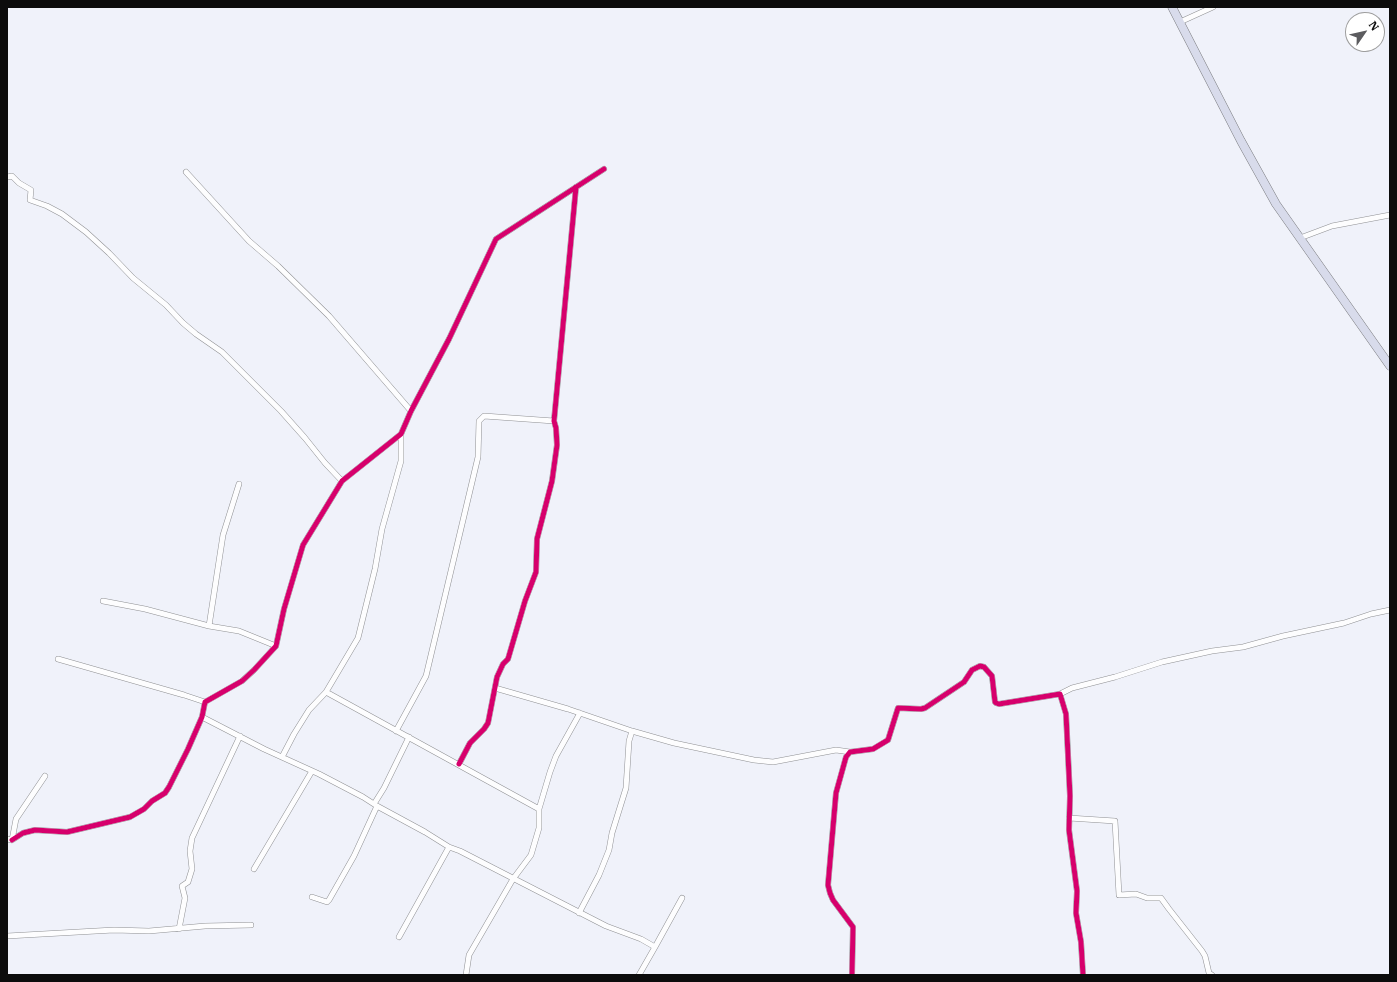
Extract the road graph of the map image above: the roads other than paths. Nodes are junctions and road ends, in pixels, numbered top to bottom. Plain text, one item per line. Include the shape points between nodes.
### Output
1 (1172, 7) edge
2 (1213, 7) edge
3 (1180, 22) junction
4 (604, 169) dead end
5 (186, 172) dead end
6 (7, 177) edge
7 (576, 187) junction
8 (1390, 215) edge
9 (1300, 238) junction
10 (1390, 366) edge
11 (411, 411) junction
12 (554, 421) junction
13 (401, 434) junction
14 (342, 481) junction
15 (239, 484) dead end
16 (104, 601) dead end
17 (1390, 610) edge
18 (209, 626) junction
19 (276, 646) junction
20 (58, 659) dead end
21 (495, 688) junction
22 (326, 692) junction
23 (1060, 694) junction
24 (205, 702) junction
25 (580, 714) junction
26 (202, 717) junction
27 (396, 731) junction
28 (632, 731) junction
29 (240, 736) junction
30 (409, 737) junction
31 (850, 752) junction
32 (282, 757) junction
33 (459, 764) junction
34 (312, 771) junction
35 (45, 776) dead end
36 (376, 805) junction
37 (539, 810) junction
38 (1069, 818) junction
39 (9, 839) edge
40 (449, 848) junction
41 (254, 869) dead end
42 (513, 879) junction
43 (312, 897) dead end
44 (682, 898) dead end
45 (579, 913) junction
46 (251, 925) dead end
47 (179, 929) junction
48 (7, 936) edge
49 (399, 937) dead end
50 (655, 947) junction
51 (466, 975) edge
52 (639, 975) edge
53 (852, 975) edge
54 (1083, 975) edge
55 (1212, 975) edge

1 - 3 main road
2 - 3 street
3 - 9 main road via 1258,172
4 - 7 street
5 - 11 street via 249,241 329,316
6 - 14 street via 12,176 31,190 30,200 55,210 86,232 183,323 222,352 281,411
7 - 11 street via 496,239 449,339
7 - 12 street
8 - 9 street via 1332,226
9 - 10 main road
11 - 13 street
12 - 21 street via 557,446 552,481 537,539 536,572 508,659 502,664
12 - 27 street via 484,416 479,421 478,457 426,676
13 - 14 street
13 - 22 street via 401,461 382,529 358,638
14 - 19 street via 303,545
15 - 18 street via 223,535
16 - 18 street
17 - 23 street via 1244,647 1162,662 1072,688
18 - 19 street via 239,631
19 - 24 street via 242,681
20 - 24 street
21 - 25 street
21 - 33 street via 488,723 470,743
22 - 27 street
22 - 32 street via 309,710
23 - 31 street via 996,703 992,676 980,666 972,670 964,682 925,708 898,708 890,736 884,743 872,749
23 - 38 street via 1066,714
24 - 26 street
25 - 28 street
25 - 37 street via 556,756
26 - 29 street
26 - 39 street via 169,787 144,809 130,817 63,833 35,830
27 - 30 street
28 - 31 street via 674,743 773,762 836,750
28 - 45 street via 626,788 609,850
29 - 32 street
29 - 47 street via 192,838 192,869 188,882 182,886 184,898
30 - 33 street
30 - 36 street
31 - 53 street via 846,757 836,793 828,885 833,900 853,927
32 - 34 street
33 - 37 street
34 - 36 street
34 - 41 street
35 - 39 street via 16,819
36 - 40 street
36 - 43 street via 354,856 329,900 327,902
37 - 42 street via 539,828 531,854
38 - 54 street
38 - 55 street via 1115,821 1119,894 1161,898 1202,951
40 - 42 street via 460,851
40 - 49 street
42 - 45 street
42 - 51 street via 469,955
44 - 50 street
45 - 50 street
46 - 47 street
47 - 48 street
50 - 52 street

